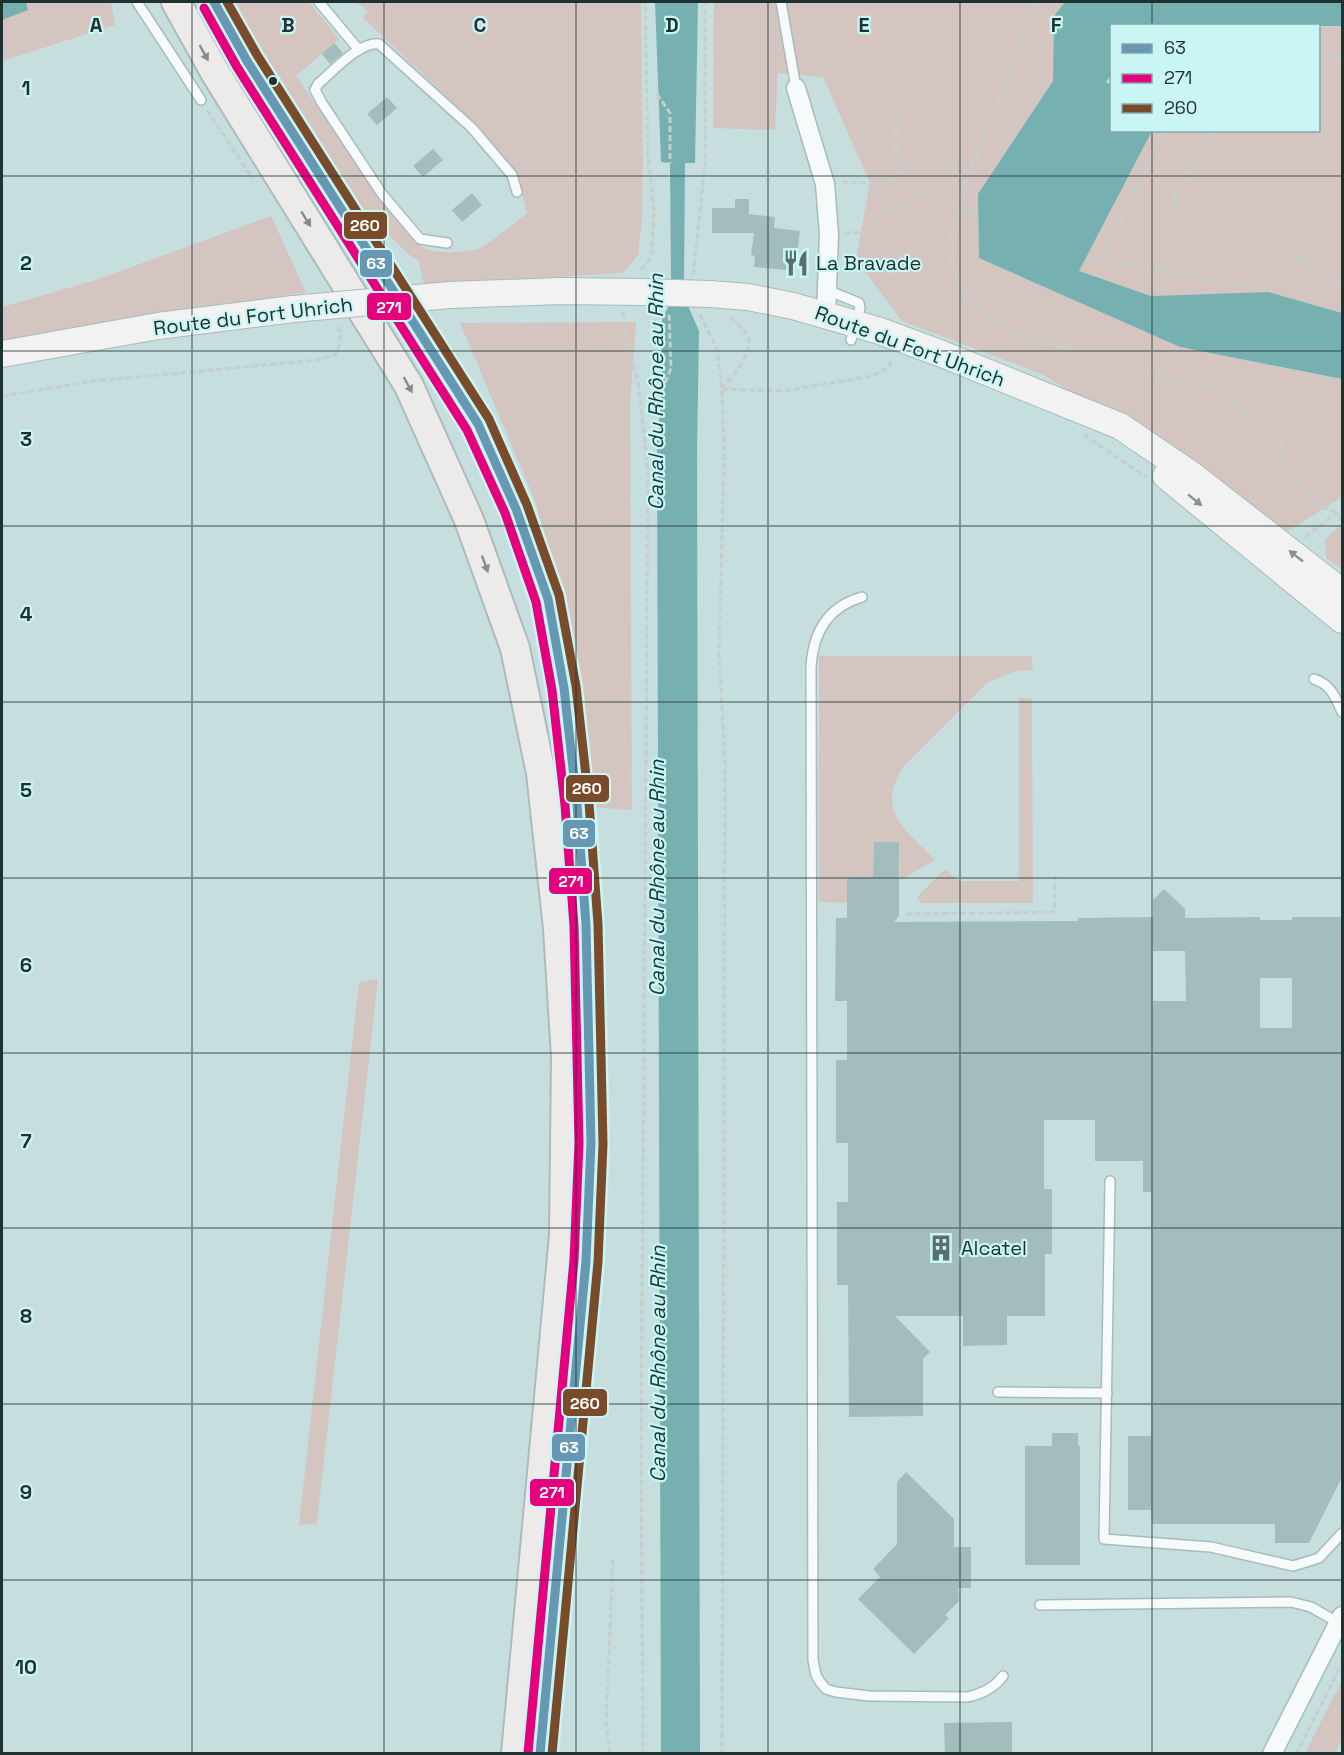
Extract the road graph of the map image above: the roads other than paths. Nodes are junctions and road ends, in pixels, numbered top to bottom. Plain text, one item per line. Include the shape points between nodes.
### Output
1 (137, 2) edge
2 (176, 2) edge
3 (214, 2) edge
4 (319, 2) edge
5 (781, 2) edge
6 (358, 50) junction
7 (796, 88) joint
8 (201, 100) dead end
9 (517, 192) dead end
10 (447, 243) dead end
11 (826, 302) junction
12 (2, 354) edge
13 (1064, 402) junction
14 (1342, 592) edge
15 (862, 597) dead end
16 (1342, 620) edge
17 (1314, 679) dead end
18 (1342, 712) edge
19 (1110, 1181) dead end
20 (998, 1392) dead end
21 (1107, 1393) junction
22 (1342, 1533) edge
23 (1040, 1605) dead end
24 (1341, 1619) edge
25 (1003, 1676) dead end
26 (516, 1754) edge
27 (540, 1754) edge
28 (1272, 1754) edge

1 - 8 lane
2 -> 26 main road via 216,74 409,386 469,520 515,648 541,773 558,928 566,1057 564,1235
3 - 27 main road via 247,61 478,424 516,509 548,599 564,688 578,815 586,925 591,1143 586,1261
4 - 6 lane
5 - 7 lane
6 - 9 lane via 379,44 472,128 512,175
6 - 10 lane via 315,90 382,194 420,239
7 - 11 street via 825,184 829,234
11 - 12 street, Route du Fort Uhrich, bridge via 768,301 701,293 536,291 450,295 158,326
11 - 13 street, Route du Fort Uhrich via 853,332 942,354
14 -> 13 street, Route du Fort Uhrich via 1192,475 1120,426
13 -> 16 street, Route du Fort Uhrich via 1150,463
15 - 25 lane via 843,605 824,622 813,647 811,667 813,1660 816,1675 826,1689 851,1695 968,1697 996,1685
17 - 18 lane via 1334,692
19 - 21 lane
20 - 21 lane
21 - 22 lane via 1104,1539 1211,1547 1293,1566 1319,1558
23 - 24 lane via 1291,1602
24 - 28 street

